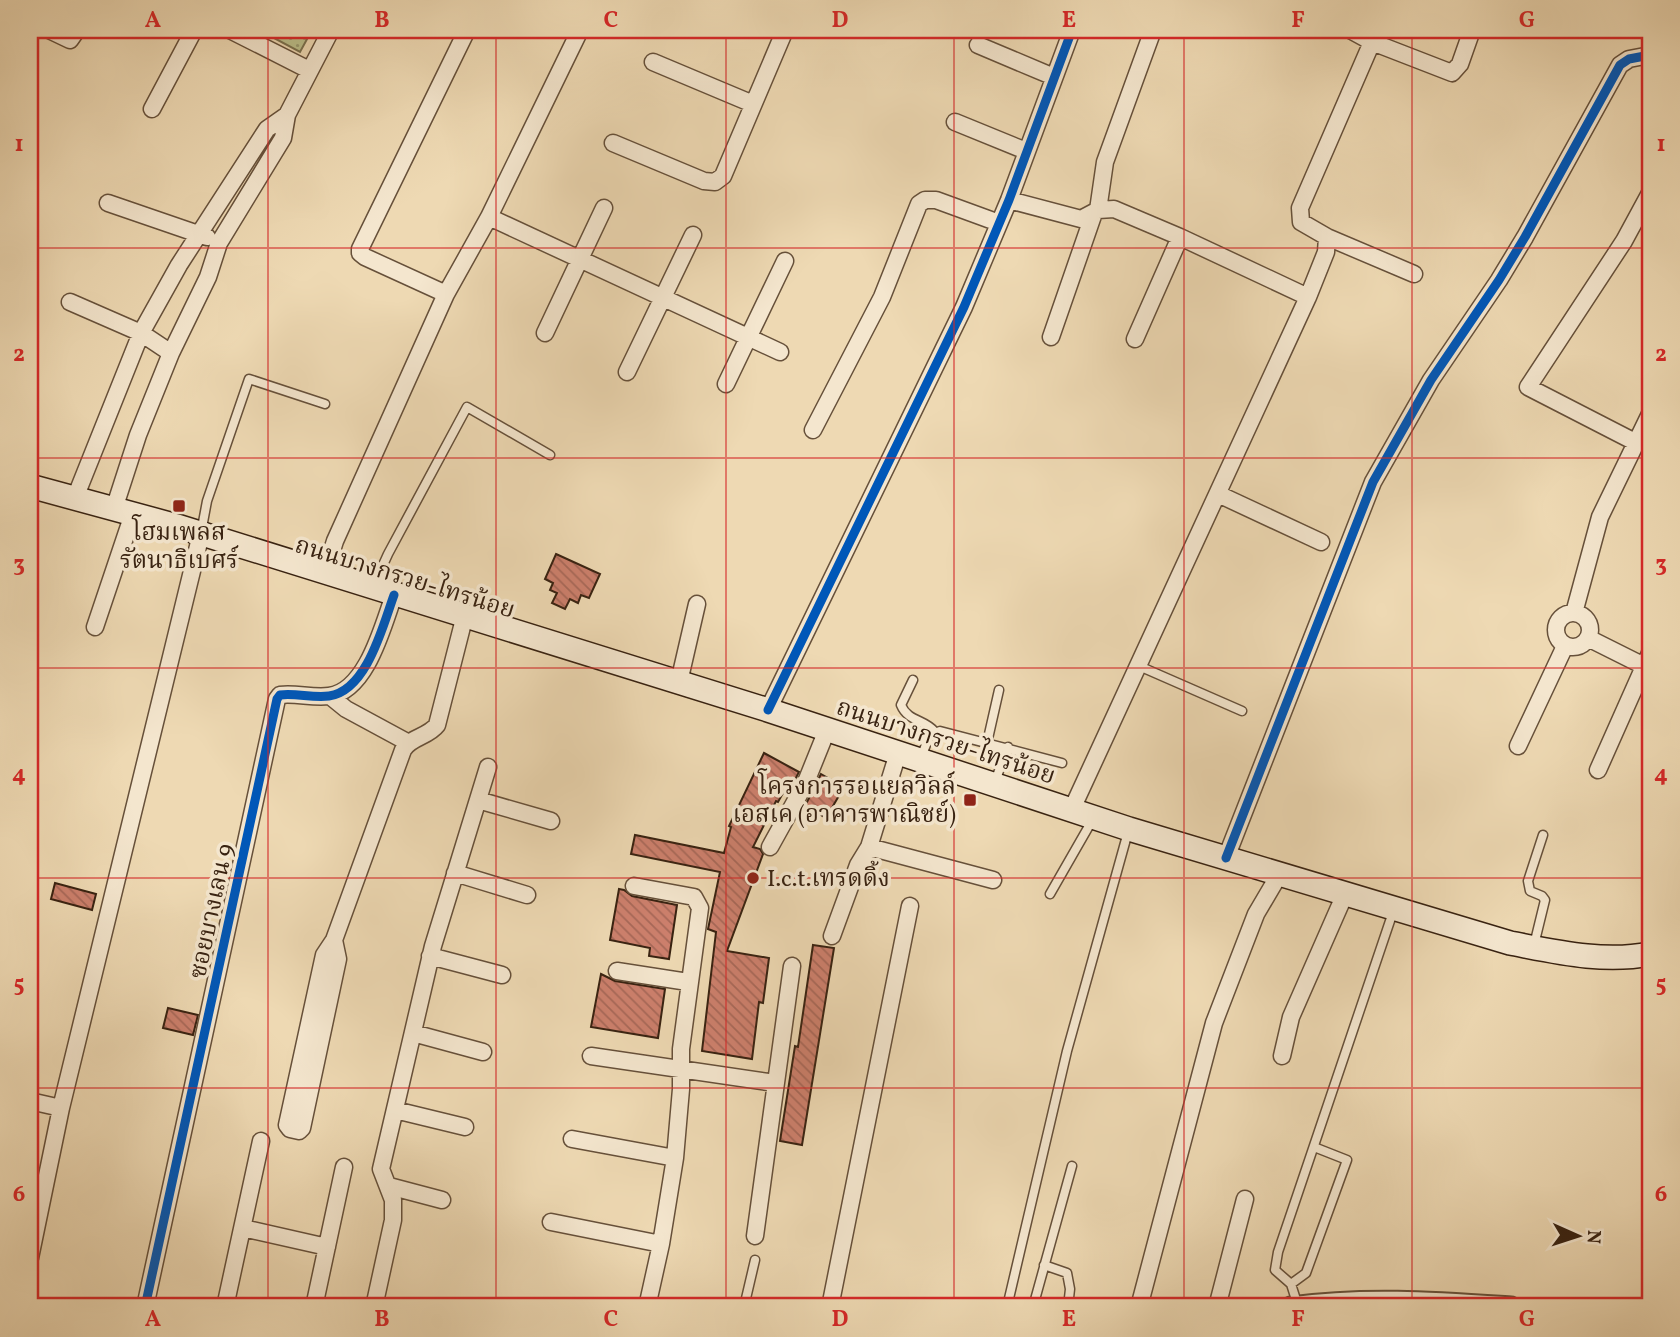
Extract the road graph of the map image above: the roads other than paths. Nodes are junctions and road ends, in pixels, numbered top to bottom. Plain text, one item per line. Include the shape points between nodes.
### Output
1 (49, 30) edge
2 (77, 30) edge
3 (194, 30) edge
4 (230, 30) edge
5 (331, 30) edge
6 (467, 30) edge
7 (580, 30) edge
8 (785, 30) edge
9 (1072, 30) edge
10 (1153, 30) edge
11 (1350, 30) edge
12 (1472, 30) edge
13 (1376, 36) edge
14 (978, 45) dead end
15 (1650, 55) edge
16 (653, 62) dead end
17 (309, 70) junction
18 (1054, 77) junction
19 (753, 104) junction
20 (152, 109) dead end
21 (287, 115) junction
22 (955, 122) dead end
23 (613, 143) dead end
24 (1026, 151) junction
25 (1650, 193) edge
26 (1009, 200) junction
27 (108, 203) dead end
28 (604, 208) dead end
29 (1096, 211) junction
30 (489, 217) junction
31 (999, 223) junction
32 (200, 233) junction
33 (694, 235) dead end
34 (1180, 237) junction
35 (1326, 237) junction
36 (219, 243) junction
37 (580, 259) junction
38 (785, 261) dead end
39 (1414, 274) dead end
40 (446, 294) junction
41 (1308, 297) junction
42 (663, 298) junction
43 (69, 302) dead end
44 (545, 332) dead end
45 (141, 333) junction
46 (1051, 337) dead end
47 (748, 338) junction
48 (1135, 339) dead end
49 (780, 352) dead end
50 (171, 353) junction
51 (627, 372) dead end
52 (726, 384) dead end
53 (325, 404) dead end
54 (1650, 414) edge
55 (813, 430) dead end
56 (1636, 442) junction
57 (550, 455) dead end
58 (30, 486) edge
59 (1218, 494) junction
60 (75, 498) junction
61 (124, 511) junction
62 (201, 534) junction
63 (1321, 542) dead end
64 (325, 573) junction
65 (383, 591) junction
66 (697, 604) dead end
67 (1574, 613) junction
68 (466, 615) junction
69 (95, 627) dead end
70 (1588, 638) junction
71 (1565, 646) junction
72 (1648, 663) edge
73 (1139, 666) junction
74 (912, 680) dead end
75 (679, 682) junction
76 (999, 690) dead end
77 (330, 696) junction
78 (768, 710) junction
79 (1242, 711) dead end
80 (827, 730) junction
81 (935, 732) junction
82 (407, 743) junction
83 (986, 743) junction
84 (1518, 746) dead end
85 (1008, 747) junction
86 (909, 756) junction
87 (1062, 763) dead end
88 (488, 767) dead end
89 (1598, 770) dead end
90 (994, 784) junction
91 (478, 800) junction
92 (1072, 809) junction
93 (1095, 817) junction
94 (551, 821) dead end
95 (1129, 829) junction
96 (1544, 835) dead end
97 (869, 847) junction
98 (770, 848) dead end
99 (1226, 858) junction
100 (455, 873) junction
101 (1279, 875) junction
102 (993, 880) dead end
103 (634, 886) dead end
104 (1050, 894) dead end
105 (1345, 894) junction
106 (527, 895) dead end
107 (910, 906) dead end
108 (1394, 909) junction
109 (832, 936) dead end
110 (334, 940) junction
111 (1534, 947) junction
112 (1650, 954) edge
113 (430, 956) junction
114 (792, 966) dead end
115 (617, 971) dead end
116 (502, 975) dead end
117 (688, 982) junction
118 (413, 1033) junction
119 (483, 1052) dead end
120 (591, 1056) dead end
121 (1282, 1056) dead end
122 (680, 1070) junction
123 (775, 1083) junction
124 (30, 1101) edge
125 (61, 1108) junction
126 (395, 1110) junction
127 (465, 1127) dead end
128 (572, 1139) dead end
129 (261, 1141) dead end
130 (1314, 1147) junction
131 (675, 1158) junction
132 (1072, 1166) dead end
133 (344, 1167) dead end
134 (389, 1186) junction
135 (1245, 1199) dead end
136 (442, 1200) dead end
137 (551, 1222) dead end
138 (243, 1228) junction
139 (755, 1236) dead end
140 (661, 1244) junction
141 (327, 1247) junction
142 (30, 1258) edge
143 (755, 1260) dead end
144 (1044, 1265) junction
145 (1291, 1284) junction
146 (1332, 1304) edge
147 (145, 1307) edge
148 (225, 1307) edge
149 (314, 1307) edge
150 (374, 1307) edge
151 (647, 1307) edge
152 (744, 1307) edge
153 (830, 1307) edge
154 (1007, 1307) edge
155 (1033, 1307) edge
156 (1068, 1307) edge
157 (1139, 1307) edge
158 (1217, 1307) edge
159 (1294, 1307) edge
160 (1511, 1307) edge

1 - 2 street via 70,40
3 - 20 street
4 - 17 street
5 - 17 street
6 - 40 street via 360,249 365,257
7 - 30 street
8 - 19 street
9 - 18 street
10 - 29 street via 1105,162
11 - 13 street
12 - 13 street via 1452,73
13 - 35 street via 1300,208 1301,222
14 - 18 street
15 - 99 street via 1620,65 1525,237 1379,470
16 - 19 street
17 - 21 street
18 - 24 street
19 - 23 street via 723,176 715,183
21 - 32 street via 267,130
21 - 36 street via 283,138
22 - 24 street
24 - 26 street
25 - 56 street via 1624,241 1528,387
26 - 29 street via 1070,218 1081,219
26 - 31 street
27 - 32 street
28 - 37 street
29 - 34 street via 1114,209
29 - 46 street
30 - 37 street
30 - 40 street
31 - 55 street via 936,200 919,204 882,297
31 - 78 street via 964,307
32 - 36 street
32 - 45 street
33 - 42 street
34 - 41 street
34 - 48 street
35 - 39 street
35 - 41 street via 1326,252
36 - 50 street via 208,277
37 - 42 street
37 - 44 street
38 - 47 street
40 - 64 street via 335,541
41 - 59 street
42 - 47 street
42 - 51 street
43 - 45 street
45 - 50 street
45 - 60 street
47 - 49 street
47 - 52 street
50 - 61 street via 138,435
53 - 62 lane via 248,379 207,501
54 - 56 street
56 - 67 street via 1600,517
57 - 65 lane via 467,407 388,554
58 - 60 main road, ถนนบางกรวย-ไทรน้อย
59 - 63 street
59 - 73 street
60 - 61 main road, ถนนบางกรวย-ไทรน้อย
61 - 62 main road, ถนนบางกรวย-ไทรน้อย
61 - 69 street
62 - 64 main road, ถนนบางกรวย-ไทรน้อย
62 - 125 street
64 - 65 main road, ถนนบางกรวย-ไทรน้อย
65 - 68 main road, ถนนบางกรวย-ไทรน้อย
65 - 77 street via 373,652 359,676
66 - 75 street
67 - 70 street via 1589,624
67 - 71 street via 1561,617 1555,629
68 - 75 main road, ถนนบางกรวย-ไทรน้อย
68 - 82 street via 437,725 431,733
70 - 71 street via 1578,647
70 - 72 street
71 - 84 street
72 - 89 street
73 - 79 lane
73 - 92 street
74 - 81 lane via 903,710
75 - 78 main road, ถนนบางกรวย-ไทรน้อย
76 - 83 lane
77 - 82 street
77 - 147 street, ซอยบางเลน 9 via 287,694 277,699
78 - 80 main road, ถนนบางกรวย-ไทรน้อย
80 - 86 main road, ถนนบางกรวย-ไทรน้อย
80 - 98 street via 806,782
81 - 83 lane
81 - 86 lane
82 - 110 street
83 - 85 lane
85 - 87 lane
85 - 90 lane
86 - 90 main road, ถนนบางกรวย-ไทรน้อย
86 - 97 street
88 - 91 street
90 - 92 main road, ถนนบางกรวย-ไทรน้อย
91 - 94 street
91 - 100 street
92 - 93 main road, ถนนบางกรวย-ไทรน้อย
93 - 95 main road, ถนนบางกรวย-ไทรน้อย
93 - 104 lane
95 - 99 main road, ถนนบางกรวย-ไทรน้อย
95 - 154 lane via 1067,1051
96 - 111 lane via 1528,881 1530,891 1545,900
97 - 102 street
97 - 109 street
99 - 101 main road, ถนนบางกรวย-ไทรน้อย
100 - 106 street
100 - 113 street
101 - 105 main road, ถนนบางกรวย-ไทรน้อย
101 - 157 street via 1256,915 1214,1023
103 - 117 street via 698,901
105 - 108 main road, ถนนบางกรวย-ไทรน้อย
105 - 121 street via 1291,1017
107 - 153 street
108 - 111 main road, ถนนบางกรวย-ไทรน้อย
108 - 130 lane
110 - 110 street via 338,959 299,1131 287,1125 324,956
111 - 112 main road, ถนนบางกรวย-ไทรน้อย via 1625,959
113 - 116 street
113 - 118 street
114 - 123 street
115 - 117 street
117 - 122 street
118 - 119 street
118 - 126 street
120 - 122 street
122 - 123 street
122 - 131 street
123 - 139 street
124 - 125 street
125 - 142 street
126 - 127 street
126 - 134 street via 382,1169
128 - 131 street
129 - 138 street
130 - 145 lane via 1278,1252 1275,1270
130 - 145 lane via 1347,1160 1306,1273
131 - 140 street
132 - 144 lane
133 - 141 street
134 - 136 street
134 - 150 street via 393,1220
135 - 158 street
137 - 140 street
138 - 141 street
138 - 148 street
140 - 151 street
141 - 149 street
143 - 152 lane
144 - 155 lane
144 - 156 lane via 1067,1273
145 - 159 lane
146 - 159 street
146 - 160 street via 1374,1300

